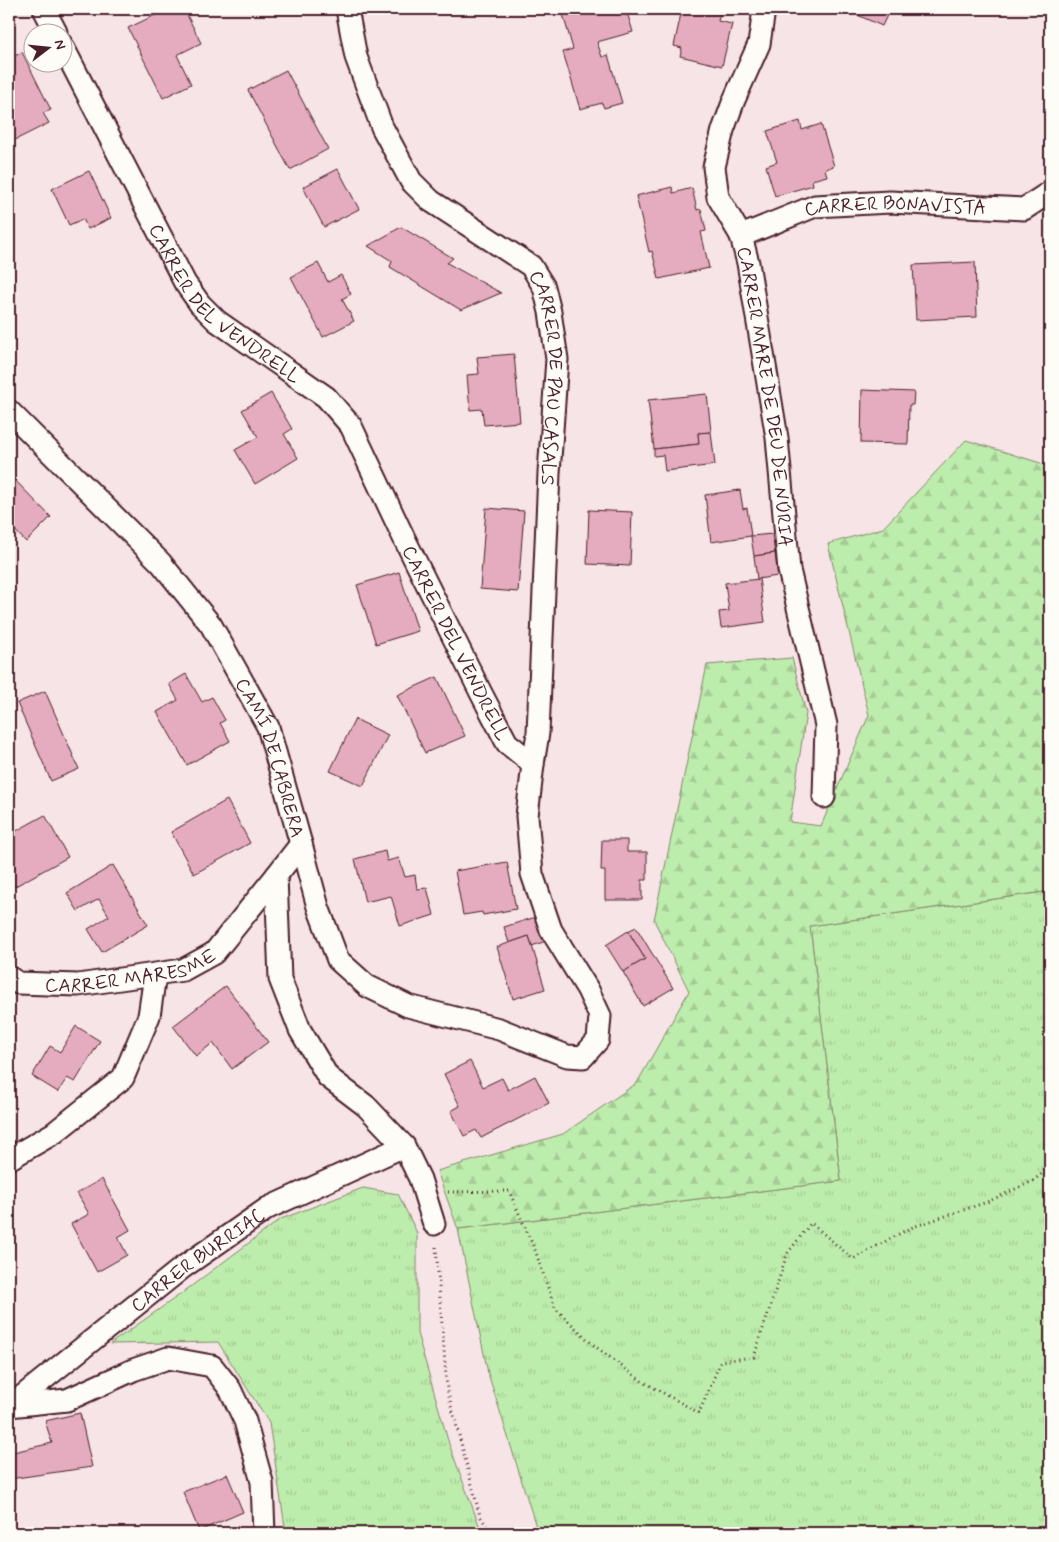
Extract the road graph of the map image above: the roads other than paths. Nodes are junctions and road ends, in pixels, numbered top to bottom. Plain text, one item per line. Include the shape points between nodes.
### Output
1 (44, 9) edge
2 (347, 9) edge
3 (762, 9) edge
4 (51, 22) edge
5 (72, 64) edge
6 (1050, 192) edge
7 (741, 236) junction
8 (9, 411) edge
9 (532, 764) junction
10 (824, 797) dead end
11 (301, 844) junction
12 (276, 876) junction
13 (155, 975) junction
14 (9, 977) edge
15 (404, 1146) junction
16 (9, 1158) edge
17 (434, 1224) road end
18 (9, 1406) edge
19 (264, 1533) edge

1 - 4 street
2 - 9 street, CARRER DE PAU CASALS via 356,57 382,127 411,181 431,201 531,266 544,287 557,359 538,733
3 - 7 street, CARRER MARE DE DEU DE NÚRIA via 759,44 723,130 714,167 718,196
5 - 9 street, CARRER DEL VENDRELL via 185,283 200,304 217,321 326,397 351,426 485,702 507,743
6 - 7 street, CARRER BONAVISTA via 1024,209 890,202 815,206
7 - 10 street, CARRER MARE DE DEU DE NÚRIA via 777,438 788,570 826,725
8 - 11 street, CAMÍ DE CABRERA via 161,563 211,625 268,727
9 - 11 street via 527,816 532,874 551,930 600,1016 598,1040 584,1057 567,1056 499,1029 408,1006 367,986 338,960 318,907
11 - 12 street, CAMÍ DE CABRERA
12 - 13 street, CARRER MARESME via 214,953 183,970
12 - 15 street via 280,978 300,1030 328,1078 366,1106
13 - 14 street, CARRER MARESME via 78,985 18,983
13 - 16 street via 149,1016 124,1078 54,1133
15 - 17 street
15 - 18 street, CARRER BURRIAC via 268,1208 182,1268
18 - 19 street via 67,1400 168,1358 212,1366 230,1388 245,1421 262,1482

